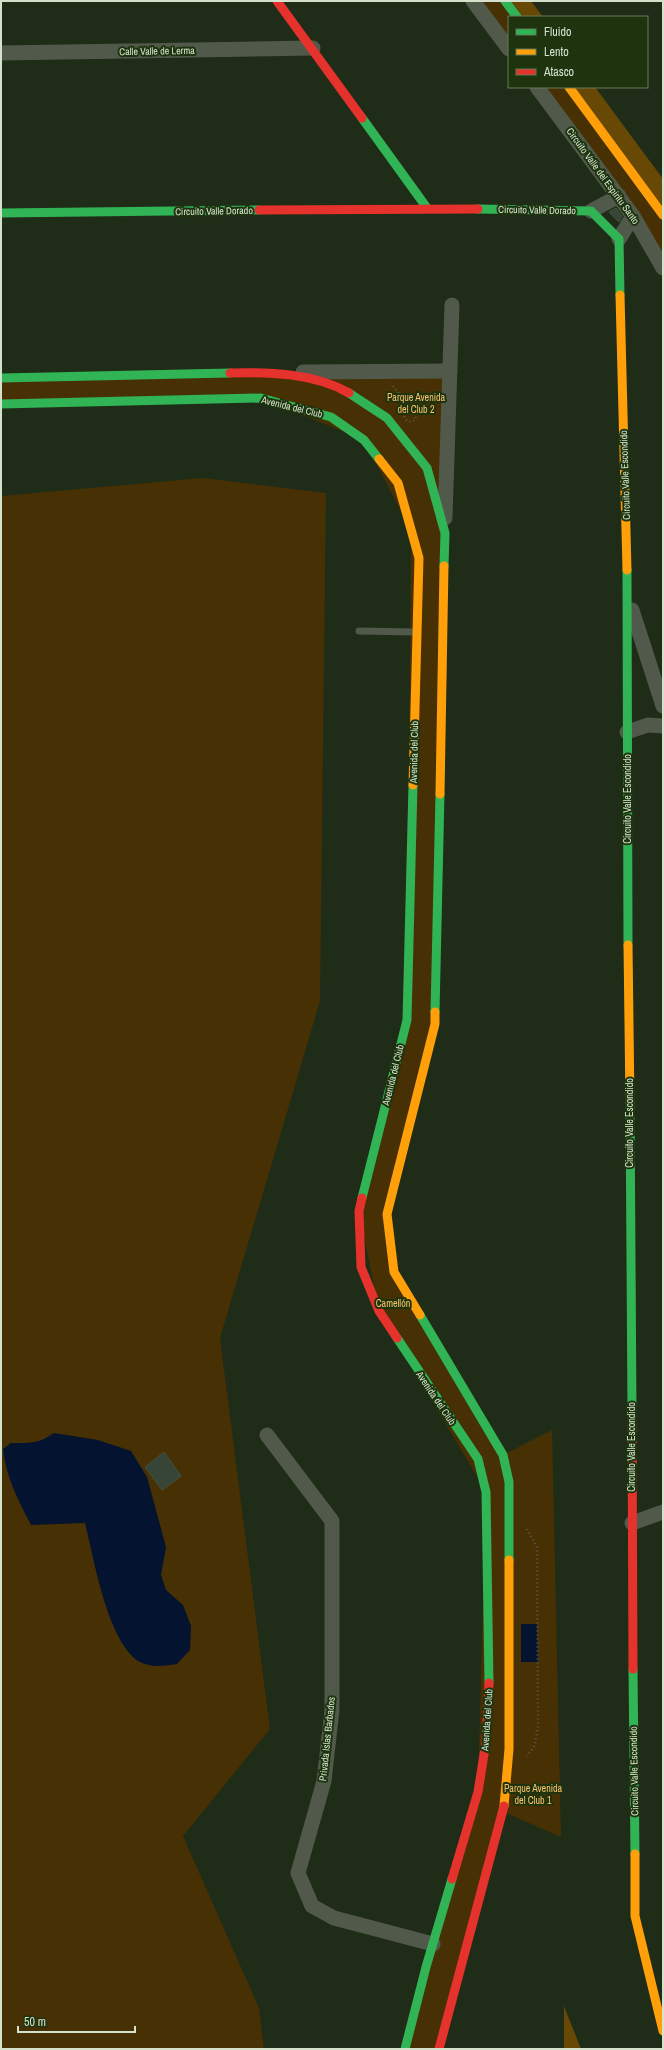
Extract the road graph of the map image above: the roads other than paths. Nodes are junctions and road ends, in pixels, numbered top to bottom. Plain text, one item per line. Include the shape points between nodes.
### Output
1 (277, 1) edge
2 (473, 1) edge
3 (505, 1) edge
4 (516, 16) edge
5 (313, 48) junction
6 (508, 48) edge
7 (1, 53) edge
8 (538, 88) edge
9 (570, 88) edge
10 (619, 196) junction
11 (427, 208) junction
12 (591, 211) junction
13 (1, 213) edge
14 (663, 215) edge
15 (633, 216) junction
16 (619, 240) junction
17 (663, 268) edge
18 (452, 305) dead end
19 (450, 371) junction
20 (274, 372) junction
21 (1, 378) edge
22 (1, 404) edge
23 (445, 533) junction
24 (419, 558) junction
25 (445, 558) junction
26 (628, 599) junction
27 (359, 631) dead end
28 (417, 632) junction
29 (663, 706) edge
30 (663, 726) edge
31 (627, 732) junction
32 (267, 1436) dead end
33 (663, 1512) edge
34 (500, 1522) junction
35 (632, 1523) junction
36 (434, 1944) junction
37 (663, 2032) edge
38 (405, 2049) edge
39 (439, 2049) edge

1 - 5 street
2 - 6 street
3 - 4 street
5 - 7 street, Calle Valle de Lerma
5 - 11 street
8 - 10 street, Circuito Valle del Espíritu Santo
9 - 14 street
10 - 12 street, Circuito Valle Dorado
10 - 15 street, Circuito Valle del Espíritu Santo
11 - 12 street, Circuito Valle Dorado
11 - 13 street, Circuito Valle Dorado
12 - 16 street
15 - 16 street
15 - 17 street, Circuito Valle del Espíritu Santo
16 - 26 street, Circuito Valle Escondido
18 - 19 street, Avenida del Club
19 - 20 street, Avenida del Club
19 - 23 street, Avenida del Club
20 - 21 street, Avenida del Club
20 - 23 street, Avenida del Club via 317,381 347,392 387,418 427,468
22 - 24 street, Avenida del Club via 261,398 331,417 364,440 398,483
23 - 25 street, Avenida del Club
24 - 25 street
24 - 28 street, Avenida del Club
25 - 34 street, Avenida del Club via 435,1024 387,1214 394,1272 503,1455 509,1482
26 - 29 street
26 - 31 street, Circuito Valle Escondido
27 - 28 lane
28 - 34 street, Avenida del Club via 407,1020 359,1211 361,1267 379,1311 478,1459 486,1492
30 - 31 street via 648,724
31 - 35 street, Circuito Valle Escondido
32 - 36 street, Privada Islas Barbados via 332,1521 332,1710 324,1781 298,1873 312,1906 334,1918
33 - 35 street
34 - 36 street, Avenida del Club via 486,1742 478,1792
34 - 39 street, Avenida del Club via 508,1764 504,1812
35 - 37 street, Circuito Valle Escondido via 635,1916
36 - 38 street, Avenida del Club

